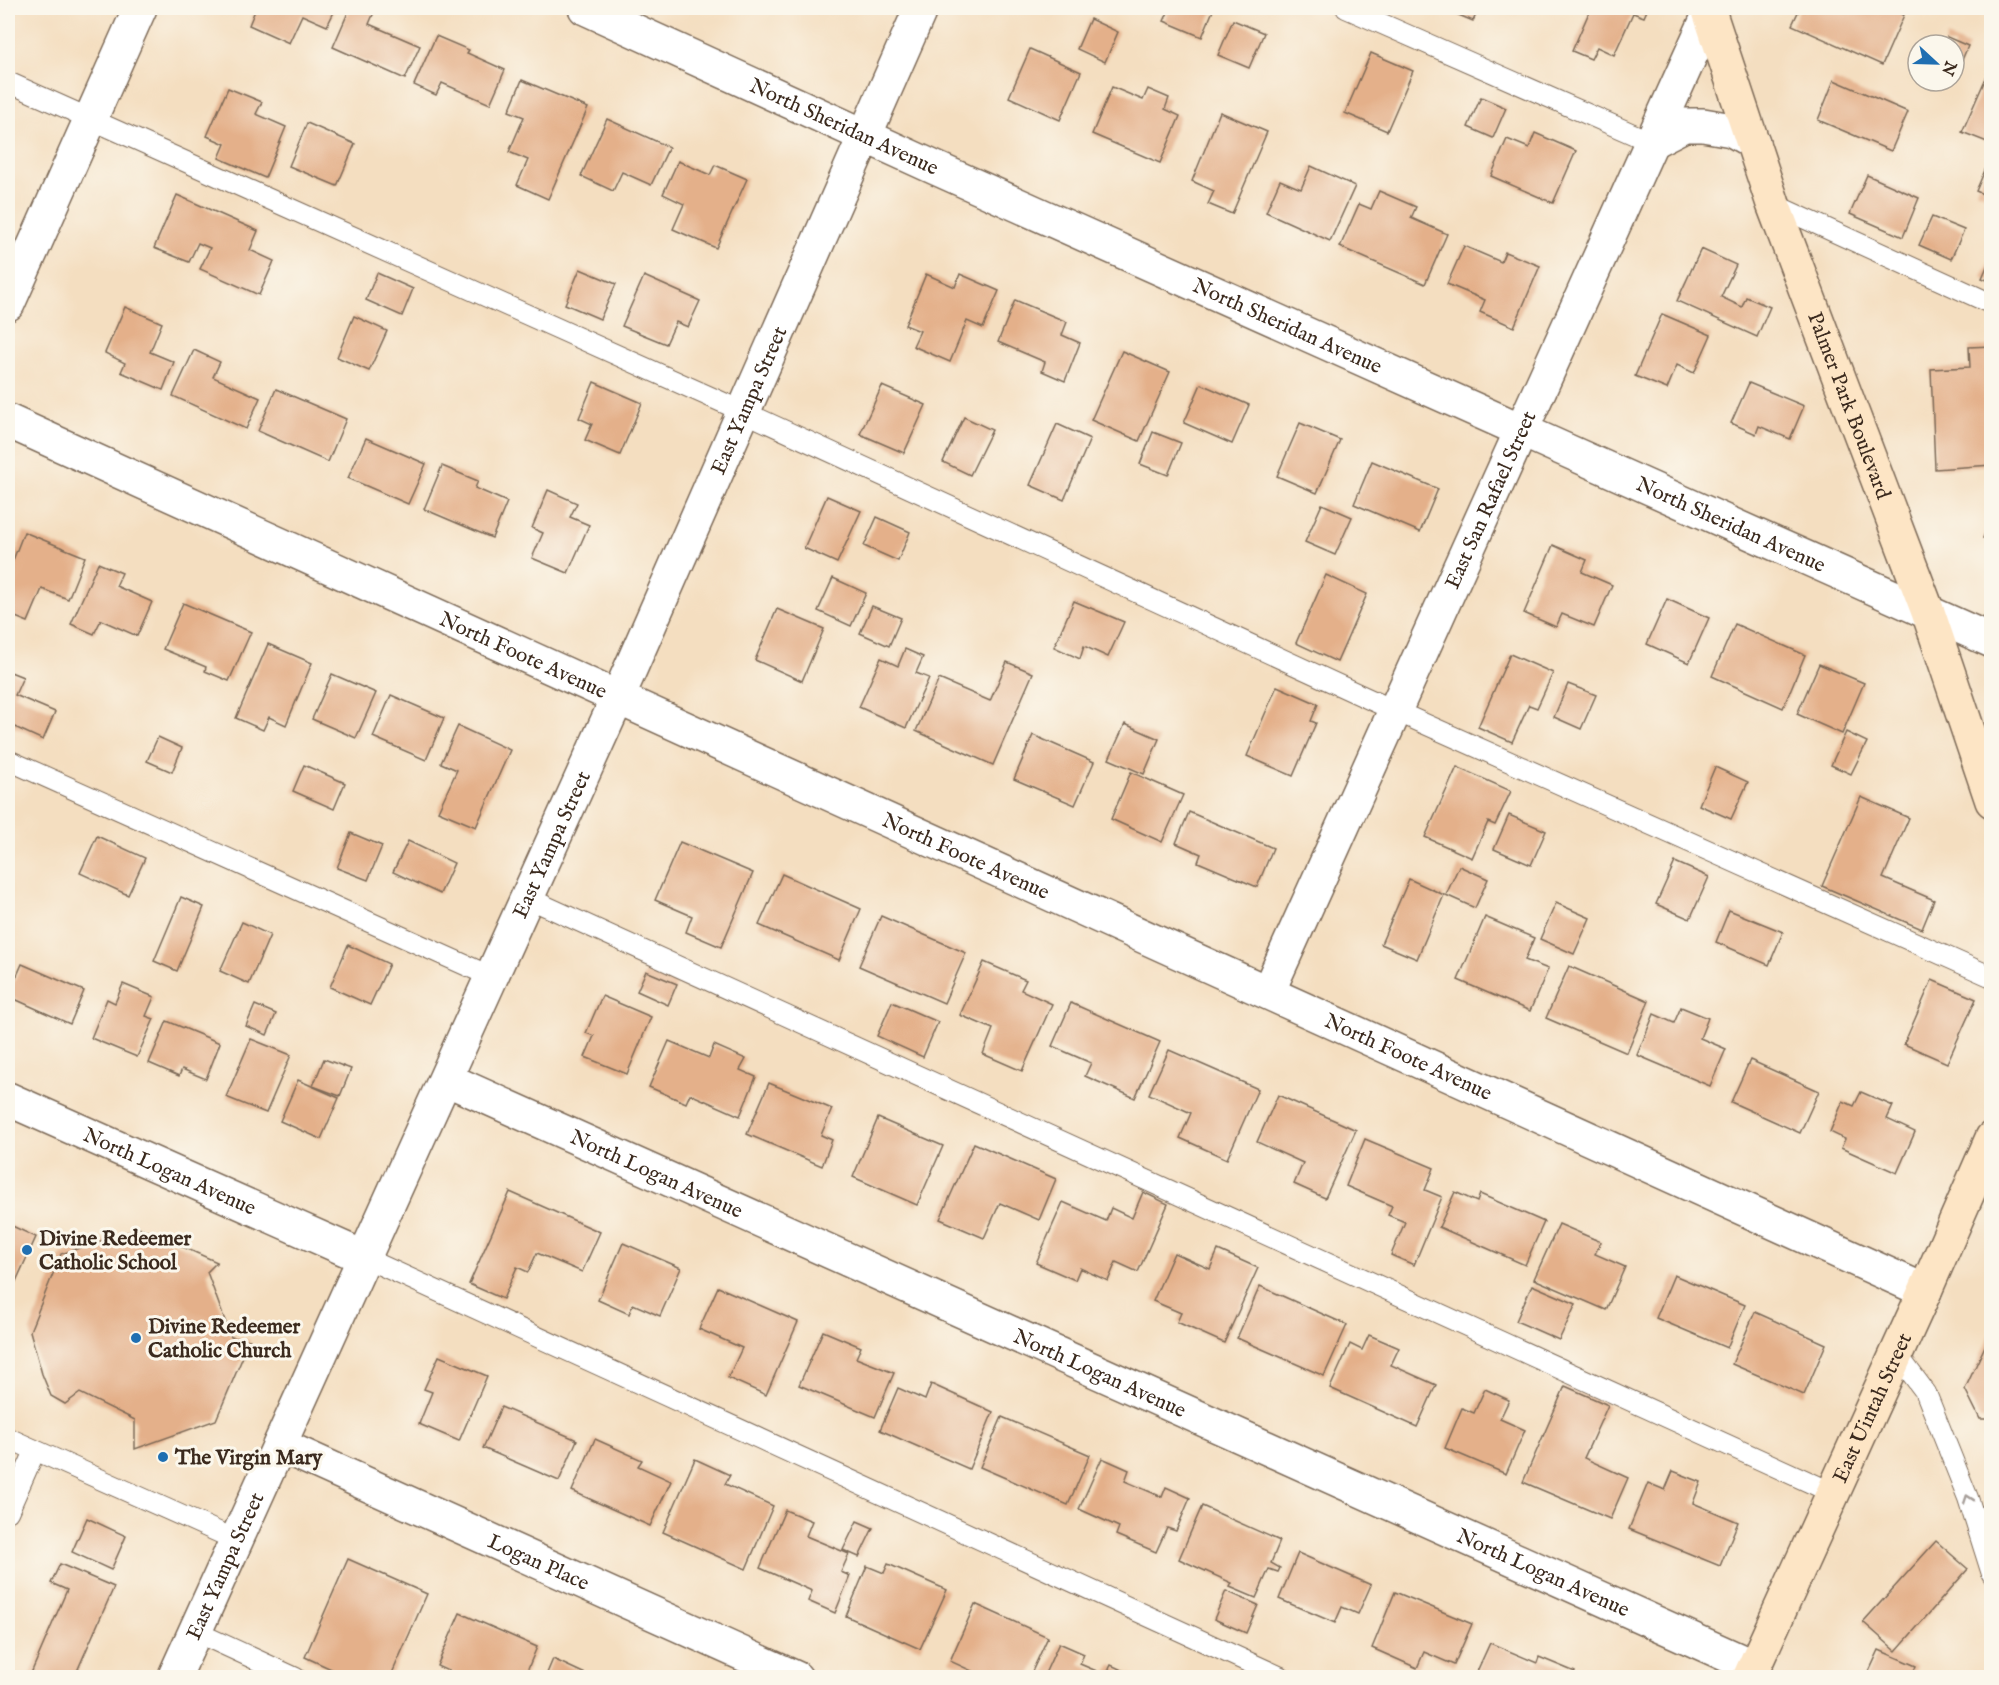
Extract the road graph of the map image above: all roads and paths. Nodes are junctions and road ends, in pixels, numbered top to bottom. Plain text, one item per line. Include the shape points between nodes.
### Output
1 (140, 8) edge
2 (585, 8) edge
3 (921, 8) edge
4 (1347, 8) edge
5 (1710, 10) edge
6 (8, 82) edge
7 (90, 120) junction
8 (866, 136) junction
9 (1651, 142) junction
10 (1754, 142) junction
11 (1773, 204) junction
12 (8, 304) edge
13 (1992, 304) edge
14 (744, 412) junction
15 (8, 421) edge
16 (1520, 430) junction
17 (1928, 612) junction
18 (1992, 641) edge
19 (618, 697) junction
20 (1395, 710) junction
21 (8, 760) edge
22 (1992, 801) edge
23 (528, 898) junction
24 (492, 977) junction
25 (1992, 977) edge
26 (1269, 992) junction
27 (446, 1080) junction
28 (8, 1099) edge
29 (1992, 1138) edge
30 (1981, 1180) edge
31 (363, 1257) junction
32 (1925, 1291) junction
33 (1896, 1353) junction
34 (8, 1438) edge
35 (280, 1445) junction
36 (35, 1451) junction
37 (1833, 1493) junction
38 (8, 1512) edge
39 (236, 1540) junction
40 (1992, 1574) edge
41 (194, 1631) junction
42 (1751, 1672) edge
43 (174, 1677) edge
44 (296, 1677) edge
45 (796, 1677) edge
46 (1283, 1677) edge

1 - 7 street
2 - 8 street, North Sheridan Avenue
3 - 8 street, East Yampa Street
4 - 9 lane
5 - 9 street, East San Rafael Street
5 - 10 main road, Palmer Park Boulevard
6 - 7 lane
7 - 12 street
7 - 14 lane
8 - 14 street, East Yampa Street
8 - 16 street, North Sheridan Avenue
9 - 10 street via 1684,125 1703,125 1732,130
9 - 16 street, East San Rafael Street
10 - 11 main road, Palmer Park Boulevard
11 - 13 lane
11 - 17 main road, Palmer Park Boulevard
14 - 19 street, East Yampa Street
14 - 20 lane
15 - 19 street, North Foote Avenue
16 - 17 street, North Sheridan Avenue
16 - 20 street, East San Rafael Street
17 - 18 street, North Sheridan Avenue
17 - 22 main road, Palmer Park Boulevard
19 - 23 street, East Yampa Street
19 - 26 street, North Foote Avenue
20 - 25 lane
20 - 26 street, East San Rafael Street
21 - 24 lane
23 - 24 street, East Yampa Street
23 - 37 lane
24 - 27 street, East Yampa Street
26 - 32 street, North Foote Avenue
27 - 31 street, East Yampa Street
27 - 42 street, North Logan Avenue
28 - 31 street, North Logan Avenue
29 - 30 main road, East Uintah Street
30 - 32 main road, East Uintah Street
31 - 35 street, East Yampa Street
31 - 46 lane
32 - 33 main road, East Uintah Street
33 - 37 main road, East Uintah Street
40 -> 33 lane via 1968,1498 1926,1393
34 - 36 lane
35 - 39 street, East Yampa Street
35 - 45 street, Logan Place
36 - 38 lane
36 - 39 lane
37 - 42 main road, East Uintah Street
39 - 41 street, East Yampa Street
41 - 43 street, East Yampa Street
41 - 44 lane

